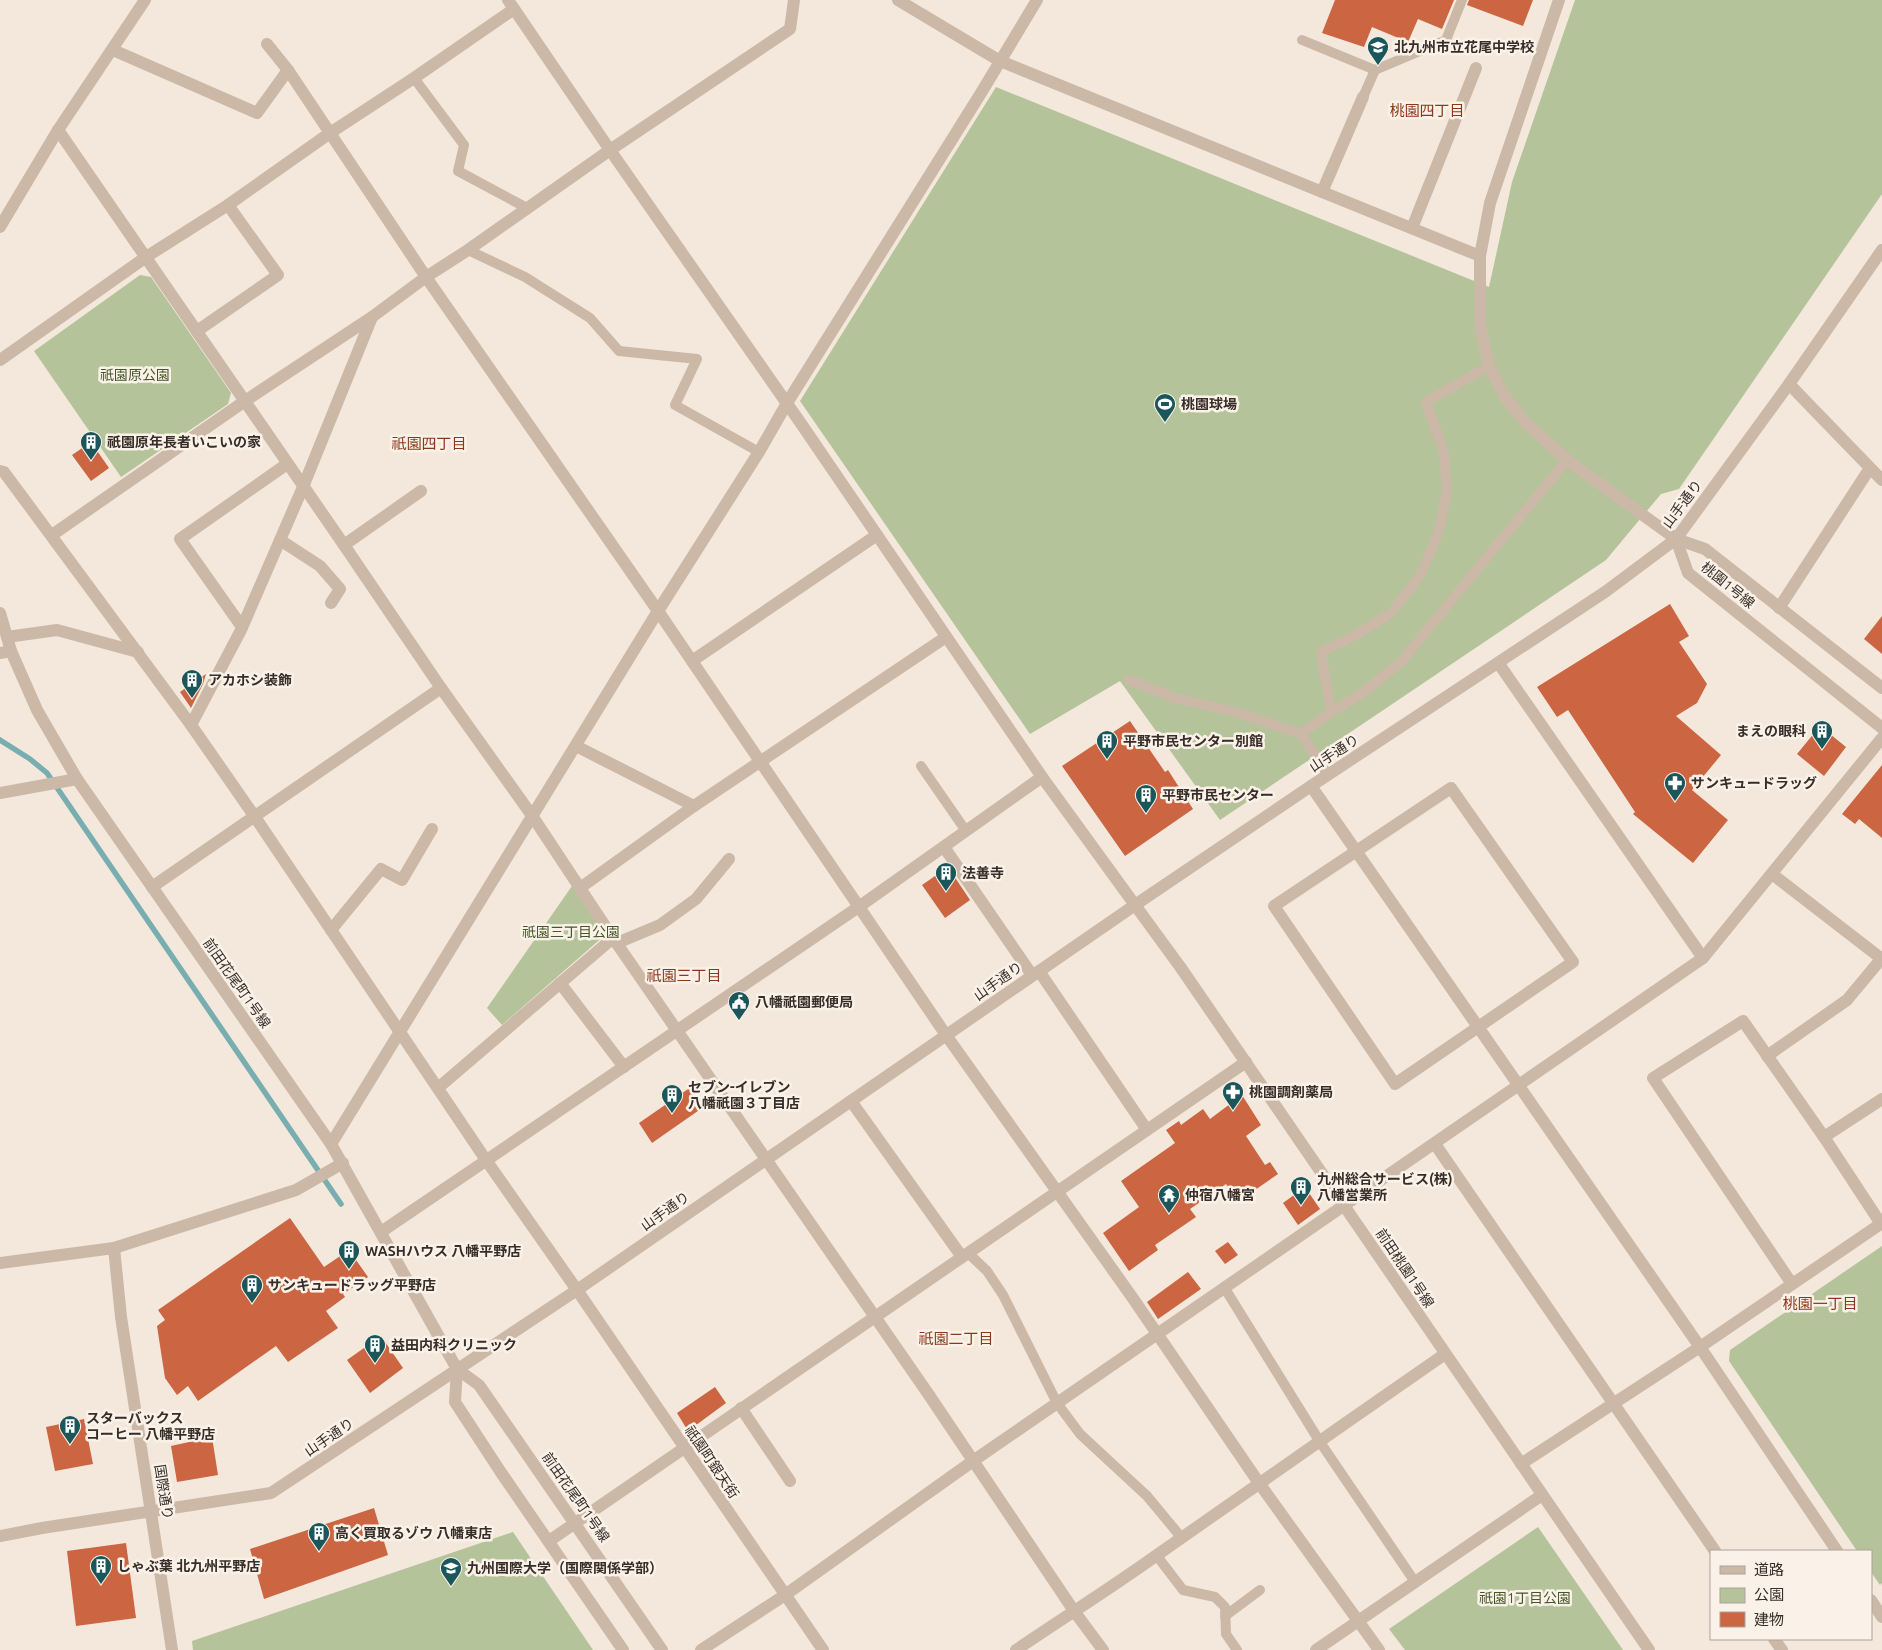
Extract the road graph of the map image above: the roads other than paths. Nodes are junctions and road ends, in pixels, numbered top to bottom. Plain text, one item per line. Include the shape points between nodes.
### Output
1 (145, 0) edge
2 (794, 0) edge
3 (898, 0) edge
4 (1037, 0) edge
5 (1462, 0) edge
6 (1559, 0) edge
7 (511, 4) edge
8 (1302, 40) dead end
9 (267, 44) dead end
10 (113, 50) junction
11 (1000, 62) junction
12 (1476, 68) dead end
13 (288, 70) junction
14 (1375, 70) junction
15 (414, 78) junction
16 (1363, 98) joint
17 (58, 130) junction
18 (330, 133) junction
19 (610, 150) junction
20 (1322, 192) junction
21 (228, 205) junction
22 (526, 208) junction
23 (0, 227) edge
24 (1412, 228) junction
25 (468, 250) junction
26 (1882, 250) edge
27 (1480, 256) junction
28 (146, 257) junction
29 (426, 277) junction
30 (372, 317) junction
31 (197, 331) junction
32 (0, 360) edge
33 (1489, 366) junction
34 (1789, 384) junction
35 (245, 401) junction
36 (787, 404) junction
37 (759, 452) junction
38 (1567, 460) junction
39 (287, 464) junction
40 (1870, 468) junction
41 (0, 471) edge
42 (1882, 480) edge
43 (303, 487) junction
44 (421, 491) dead end
45 (52, 534) junction
46 (877, 535) junction
47 (1676, 539) junction
48 (280, 540) junction
49 (344, 545) junction
50 (331, 603) dead end
51 (1779, 608) junction
52 (658, 611) junction
53 (0, 613) edge
54 (242, 627) junction
55 (6, 637) junction
56 (946, 637) junction
57 (5, 652) edge
58 (138, 652) junction
59 (692, 661) junction
60 (1499, 664) junction
61 (1129, 680) dead end
62 (440, 688) junction
63 (1882, 688) edge
64 (1331, 712) junction
65 (191, 725) junction
66 (1882, 728) edge
67 (1301, 734) junction
68 (1882, 738) edge
69 (576, 746) junction
70 (761, 762) junction
71 (921, 766) dead end
72 (1328, 775) junction
73 (1042, 777) junction
74 (77, 780) junction
75 (1311, 786) junction
76 (0, 793) edge
77 (694, 806) junction
78 (255, 817) junction
79 (533, 817) junction
80 (432, 829) dead end
81 (966, 831) junction
82 (944, 847) junction
83 (1357, 850) junction
84 (729, 859) dead end
85 (1772, 874) junction
86 (152, 887) junction
87 (580, 888) junction
88 (1135, 905) junction
89 (860, 906) junction
90 (331, 930) junction
91 (615, 941) junction
92 (1702, 958) junction
93 (1881, 959) edge
94 (1036, 973) junction
95 (560, 983) junction
96 (1478, 1027) junction
97 (677, 1030) junction
98 (400, 1032) junction
99 (946, 1035) junction
100 (1767, 1056) junction
101 (1246, 1062) junction
102 (624, 1067) junction
103 (1518, 1083) junction
104 (438, 1088) junction
105 (1882, 1100) edge
106 (851, 1101) junction
107 (1147, 1130) junction
108 (1824, 1137) junction
109 (331, 1144) junction
110 (1435, 1144) junction
111 (766, 1158) junction
112 (486, 1160) junction
113 (343, 1163) junction
114 (1056, 1192) junction
115 (1343, 1204) junction
116 (1881, 1224) edge
117 (381, 1232) junction
118 (114, 1248) junction
119 (965, 1255) junction
120 (0, 1263) edge
121 (1792, 1284) junction
122 (1224, 1287) junction
123 (577, 1290) junction
124 (874, 1318) junction
125 (1157, 1333) junction
126 (1700, 1347) junction
127 (1445, 1354) junction
128 (457, 1369) junction
129 (1614, 1402) junction
130 (1058, 1403) junction
131 (741, 1408) junction
132 (1320, 1442) junction
133 (684, 1448) junction
134 (973, 1461) junction
135 (1521, 1464) junction
136 (790, 1481) dead end
137 (1258, 1483) junction
138 (1542, 1495) junction
139 (152, 1512) junction
140 (575, 1522) junction
141 (0, 1536) edge
142 (1181, 1537) junction
143 (548, 1541) junction
144 (1714, 1550) edge
145 (1836, 1550) edge
146 (1157, 1556) junction
147 (1415, 1582) junction
148 (1260, 1590) dead end
149 (785, 1595) junction
150 (1074, 1611) junction
151 (1225, 1616) junction
152 (1357, 1621) junction
153 (172, 1650) edge
154 (623, 1650) edge
155 (662, 1650) edge
156 (701, 1650) edge
157 (823, 1650) edge
158 (1016, 1650) edge
159 (1103, 1650) edge
160 (1237, 1650) edge
161 (1316, 1650) edge
162 (1379, 1650) edge
163 (1649, 1650) edge

1 - 10 street
2 - 19 street via 790,29
3 - 11 street
4 - 11 street
5 - 14 lane via 1446,40
6 - 27 street via 1490,203
7 - 15 street
7 - 19 street, 前田桃園1号線
8 - 14 lane
9 - 13 street
10 - 13 street via 257,113
10 - 17 street
11 - 20 street
11 - 36 street
12 - 24 street
13 - 18 street
14 - 16 lane
15 - 18 street
15 - 22 lane via 464,145 458,172
16 - 20 street
17 - 23 street
17 - 28 street
18 - 21 street
18 - 29 street
19 - 22 street
19 - 36 street, 前田桃園1号線
20 - 24 street
21 - 28 street
21 - 31 street via 278,275
22 - 25 street
24 - 27 street
25 - 29 street
25 - 37 lane via 525,277 590,318 619,351 697,359 675,405
26 - 34 street, 山手通り
27 - 33 street via 1480,326
28 - 31 street
28 - 32 street
29 - 30 street
29 - 52 street
30 - 35 street
30 - 43 street
31 - 35 street
33 - 38 street via 1505,397 1526,423
33 - 64 lane via 1426,402 1444,452 1447,493 1438,534 1420,576 1391,613 1321,652
34 - 40 street
34 - 47 street, 山手通り
35 - 39 street
35 - 45 street
36 - 37 street
36 - 46 street, 前田桃園1号線
37 - 52 street
38 - 47 street
38 - 64 lane via 1401,662 1361,694
39 - 43 street
39 - 54 street via 180,539
40 - 42 street
40 - 51 street
41 - 45 street, 祇園町銀天街
43 - 48 street
43 - 49 street
44 - 49 street
45 - 58 street, 祇園町銀天街
46 - 56 street, 前田桃園1号線
46 - 59 street
47 - 51 street, 桃園1号線 via 1705,549
47 - 60 street, 山手通り
47 - 66 street, 桃園1号線 via 1688,573
48 - 50 street via 320,566 340,590
48 - 54 street
49 - 62 street
51 - 63 street, 桃園1号線
52 - 59 street
52 - 69 street
53 - 55 street, 前田花尾町1号線
54 - 65 street
55 - 57 street, 前田花尾町1号線
55 - 58 street via 57,630
56 - 70 street
56 - 73 street, 前田桃園1号線
57 - 74 street, 前田花尾町1号線
58 - 65 street, 祇園町銀天街
59 - 70 street
60 - 72 street, 山手通り
60 - 92 street
61 - 67 lane via 1175,698 1236,712
62 - 78 street
62 - 79 street
64 - 67 lane
65 - 78 street, 祇園町銀天街
67 - 72 lane
68 - 85 street
69 - 77 street
69 - 79 street
70 - 77 street
70 - 89 street
71 - 81 lane
72 - 75 street, 山手通り
73 - 81 street
73 - 88 street, 前田桃園1号線
74 - 76 street
74 - 86 street, 前田花尾町1号線
75 - 83 street
75 - 88 street, 山手通り
77 - 87 street
78 - 86 street
78 - 90 street, 祇園町銀天街
79 - 87 street
79 - 98 street
80 - 90 street via 402,880 381,869
81 - 82 street
82 - 89 street
82 - 94 street
83 - 96 street
83 - 96 street via 1274,906 1395,1084
83 - 96 street via 1451,788 1573,962
84 - 91 street via 696,900 660,925
85 - 92 street
85 - 93 street
86 - 109 street, 前田花尾町1号線
87 - 91 street
88 - 94 street, 山手通り
88 - 101 street, 前田桃園1号線
89 - 97 street
89 - 99 street
90 - 98 street, 祇園町銀天街
91 - 95 street
91 - 97 street
92 - 103 street
93 - 100 street via 1847,1000
94 - 99 street, 山手通り
94 - 107 street
95 - 102 street
95 - 104 street
96 - 103 street
97 - 102 street
97 - 111 street
98 - 104 street, 祇園町銀天街
98 - 109 street
99 - 106 street, 山手通り
99 - 114 street
100 - 108 street
100 - 121 street via 1742,1020 1653,1078
101 - 107 street
101 - 115 street, 前田桃園1号線
102 - 112 street
103 - 110 street
103 - 126 street
104 - 112 street, 祇園町銀天街
105 - 108 street
106 - 111 street, 山手通り
106 - 119 street
107 - 114 street
108 - 116 street
109 - 113 street, 前田花尾町1号線
110 - 115 street
110 - 129 street
111 - 123 street, 山手通り
111 - 124 street
112 - 117 street
112 - 123 street, 祇園町銀天街
113 - 117 street, 前田花尾町1号線
113 - 118 street via 296,1190
114 - 119 street
114 - 125 street
115 - 122 street
115 - 127 street, 前田桃園1号線
116 - 121 street
117 - 128 street, 前田花尾町1号線
118 - 120 street
118 - 139 street, 国際通り
119 - 124 street
119 - 130 lane via 987,1271 1003,1295
121 - 126 street
122 - 125 street
122 - 132 lane
123 - 128 street, 山手通り
123 - 133 street, 祇園町銀天街
124 - 131 street
124 - 134 street
125 - 130 street
125 - 137 street
126 - 129 street
126 - 145 street
127 - 132 street
127 - 135 street, 前田桃園1号線
128 - 139 street, 山手通り via 271,1493
128 - 140 street, 前田花尾町1号線 via 479,1385
128 - 143 street via 455,1402
129 - 135 street
129 - 144 street
130 - 134 street
130 - 142 lane via 1080,1434 1147,1496
131 - 133 street
131 - 136 street
132 - 137 street
132 - 147 lane
133 - 140 street
133 - 149 street, 祇園町銀天街
134 - 149 street
134 - 150 street
135 - 138 street, 前田桃園1号線
137 - 142 street
137 - 152 street
138 - 147 street
138 - 163 street, 前田桃園1号線
139 - 141 street, 山手通り
139 - 153 street, 国際通り
140 - 143 street
140 - 155 street, 前田花尾町1号線
142 - 146 street
143 - 154 street
146 - 150 street
146 - 151 lane via 1184,1590 1215,1597 1225,1607
147 - 152 street
148 - 151 lane
149 - 156 street
149 - 157 street, 祇園町銀天街
150 - 158 street
150 - 159 street
151 - 160 lane via 1226,1634
152 - 161 street
152 - 162 street

